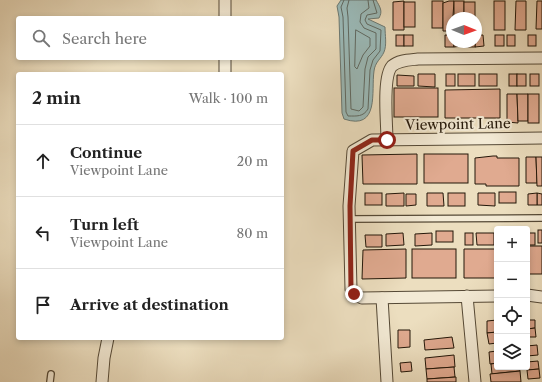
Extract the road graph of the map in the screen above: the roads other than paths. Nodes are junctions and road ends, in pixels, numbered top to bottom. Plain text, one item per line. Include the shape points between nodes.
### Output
1 (225, 0) edge
2 (225, 16) edge
3 (542, 58) edge
4 (225, 60) edge
5 (225, 72) edge
6 (542, 138) edge
7 (387, 140) junction
8 (542, 218) edge
9 (350, 219) junction
10 (530, 295) edge
11 (467, 296) junction
12 (494, 296) edge
13 (542, 297) edge
14 (382, 298) junction
15 (108, 340) edge
16 (51, 374) dead end
17 (50, 382) edge
18 (102, 382) edge
19 (388, 382) edge
20 (475, 382) edge

1 - 2 street
3 - 7 street via 418,59 403,60 393,65 389,71 387,86
4 - 5 street
6 - 7 street, Viewpoint Lane
7 - 9 street, Viewpoint Lane via 372,140 353,151
8 - 9 lane
9 - 14 street, Viewpoint Lane via 351,289 362,298
10 - 13 street
11 - 12 street
11 - 14 street
11 - 20 street
14 - 19 street
15 - 18 street
16 - 17 lane

